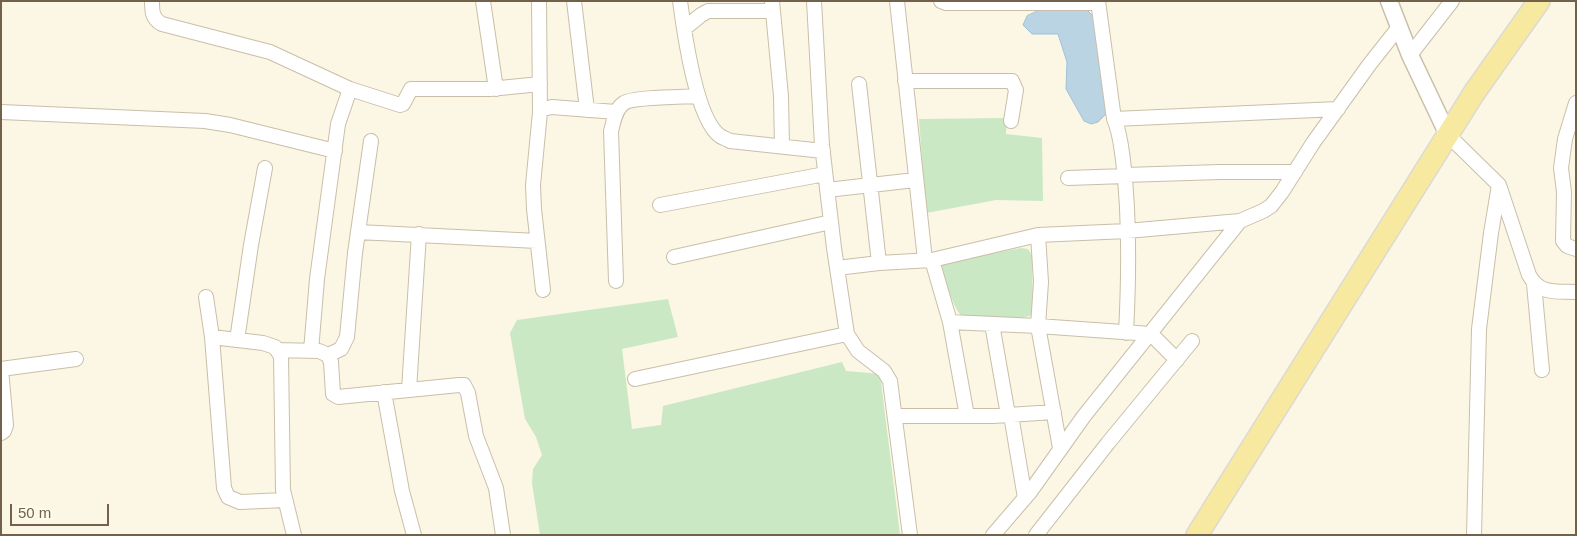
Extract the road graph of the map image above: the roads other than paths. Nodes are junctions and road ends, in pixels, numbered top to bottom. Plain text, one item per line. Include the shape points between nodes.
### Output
1 (152, 1) edge
2 (483, 1) edge
3 (539, 1) edge
4 (574, 1) edge
5 (680, 1) edge
6 (814, 1) edge
7 (897, 1) edge
8 (941, 1) edge
9 (1389, 1) edge
10 (1452, 1) edge
11 (1540, 1) edge
12 (1049, 2) edge
13 (1098, 2) edge
14 (772, 6) edge
15 (1399, 27) junction
16 (685, 28) junction
17 (1410, 56) junction
18 (905, 81) junction
19 (540, 84) junction
20 (859, 84) dead end
21 (350, 89) junction
22 (496, 89) junction
23 (698, 96) junction
24 (1576, 102) edge
25 (1338, 109) junction
26 (587, 110) junction
27 (1, 112) edge
28 (540, 112) junction
29 (616, 112) junction
30 (1114, 119) junction
31 (1011, 120) dead end
32 (1448, 135) junction
33 (371, 142) dead end
34 (782, 146) junction
35 (334, 151) junction
36 (823, 151) junction
37 (265, 168) dead end
38 (1295, 172) junction
39 (825, 174) junction
40 (1125, 176) junction
41 (1068, 178) dead end
42 (915, 180) junction
43 (1499, 185) junction
44 (870, 186) junction
45 (827, 190) junction
46 (660, 205) dead end
47 (1240, 221) junction
48 (831, 222) junction
49 (1127, 231) junction
50 (358, 232) junction
51 (419, 234) junction
52 (1038, 235) junction
53 (537, 241) junction
54 (1576, 249) edge
55 (674, 257) dead end
56 (928, 260) junction
57 (880, 263) junction
58 (837, 268) junction
59 (616, 281) dead end
60 (1534, 284) junction
61 (543, 290) dead end
62 (1576, 292) edge
63 (206, 297) dead end
64 (950, 322) junction
65 (992, 324) junction
66 (1038, 326) junction
67 (1126, 333) junction
68 (847, 334) junction
69 (1151, 334) junction
70 (212, 337) junction
71 (237, 340) junction
72 (1192, 341) dead end
73 (277, 350) junction
74 (311, 351) junction
75 (328, 355) junction
76 (76, 359) dead end
77 (1177, 360) junction
78 (1, 369) edge
79 (1542, 370) dead end
80 (635, 379) dead end
81 (409, 390) junction
82 (384, 392) junction
83 (1054, 412) junction
84 (1009, 415) junction
85 (895, 416) junction
86 (967, 416) junction
87 (1, 434) edge
88 (1060, 448) junction
89 (1025, 498) junction
90 (286, 500) junction
91 (294, 535) edge
92 (414, 535) edge
93 (503, 535) edge
94 (910, 535) edge
95 (993, 535) edge
96 (1036, 535) edge
97 (1197, 535) edge
98 (1474, 535) edge

1 - 21 street via 155,19 162,24 270,52
2 - 22 street
3 - 19 street
4 - 26 street
5 - 16 street
6 - 36 street
7 - 18 street
8 - 12 street
9 - 15 street
10 - 17 street
11 - 32 main road
12 - 13 street
13 - 30 street
14 - 16 street via 708,11
14 - 34 street via 781,96
15 - 17 street
15 - 25 street
16 - 23 street
17 - 32 street
18 - 31 street via 1012,81 1016,90
18 - 42 street
19 - 22 street
19 - 28 street
20 - 44 street
21 - 22 street via 401,105 411,89
21 - 35 street via 338,124
23 - 29 street via 624,102
23 - 34 street via 719,136 730,141
24 - 54 street via 1560,168 1564,192 1563,241
25 - 30 street
25 - 38 street
26 - 28 street via 547,108
26 - 29 street
27 - 35 street via 205,121
28 - 53 street via 533,185
29 - 59 street via 611,131
30 - 40 street
32 - 43 street
32 - 97 main road
33 - 50 street
34 - 36 street
35 - 74 street
36 - 39 street
37 - 71 street
38 - 40 street
38 - 47 street via 1271,206
39 - 45 street
39 - 46 street
40 - 41 street
40 - 49 street
42 - 44 street
42 - 56 street
43 - 60 street
43 - 98 street via 1479,329
44 - 45 street
44 - 57 street
45 - 48 street
47 - 49 street
47 - 69 street
48 - 55 street
48 - 58 street
49 - 52 street
49 - 67 street
50 - 51 street
50 - 75 street via 347,337 340,348
51 - 53 street
51 - 81 street
52 - 56 street
52 - 66 street via 1041,282
53 - 61 street
56 - 57 street
56 - 64 street
57 - 58 street
58 - 68 street
60 - 62 street via 1551,291
60 - 79 street
63 - 70 street
64 - 65 street
64 - 86 street
65 - 66 street
65 - 84 street
66 - 67 street
66 - 83 street
67 - 69 street
68 - 80 street
68 - 85 street via 858,351 884,371 890,381
69 - 77 street
69 - 88 street
70 - 71 street
70 - 90 street via 224,488 228,497 240,502
71 - 73 street via 263,343
72 - 77 street
73 - 74 street
73 - 90 street via 280,356
74 - 75 street
75 - 82 street via 333,394 338,397
76 - 78 street
77 - 96 street
78 - 87 street via 6,425
81 - 82 street
81 - 93 street via 464,385 478,444 496,488
82 - 92 street via 402,491
83 - 84 street
83 - 88 street
84 - 86 street
84 - 89 street
85 - 86 street
85 - 94 street
88 - 89 street
89 - 95 street
90 - 91 street

